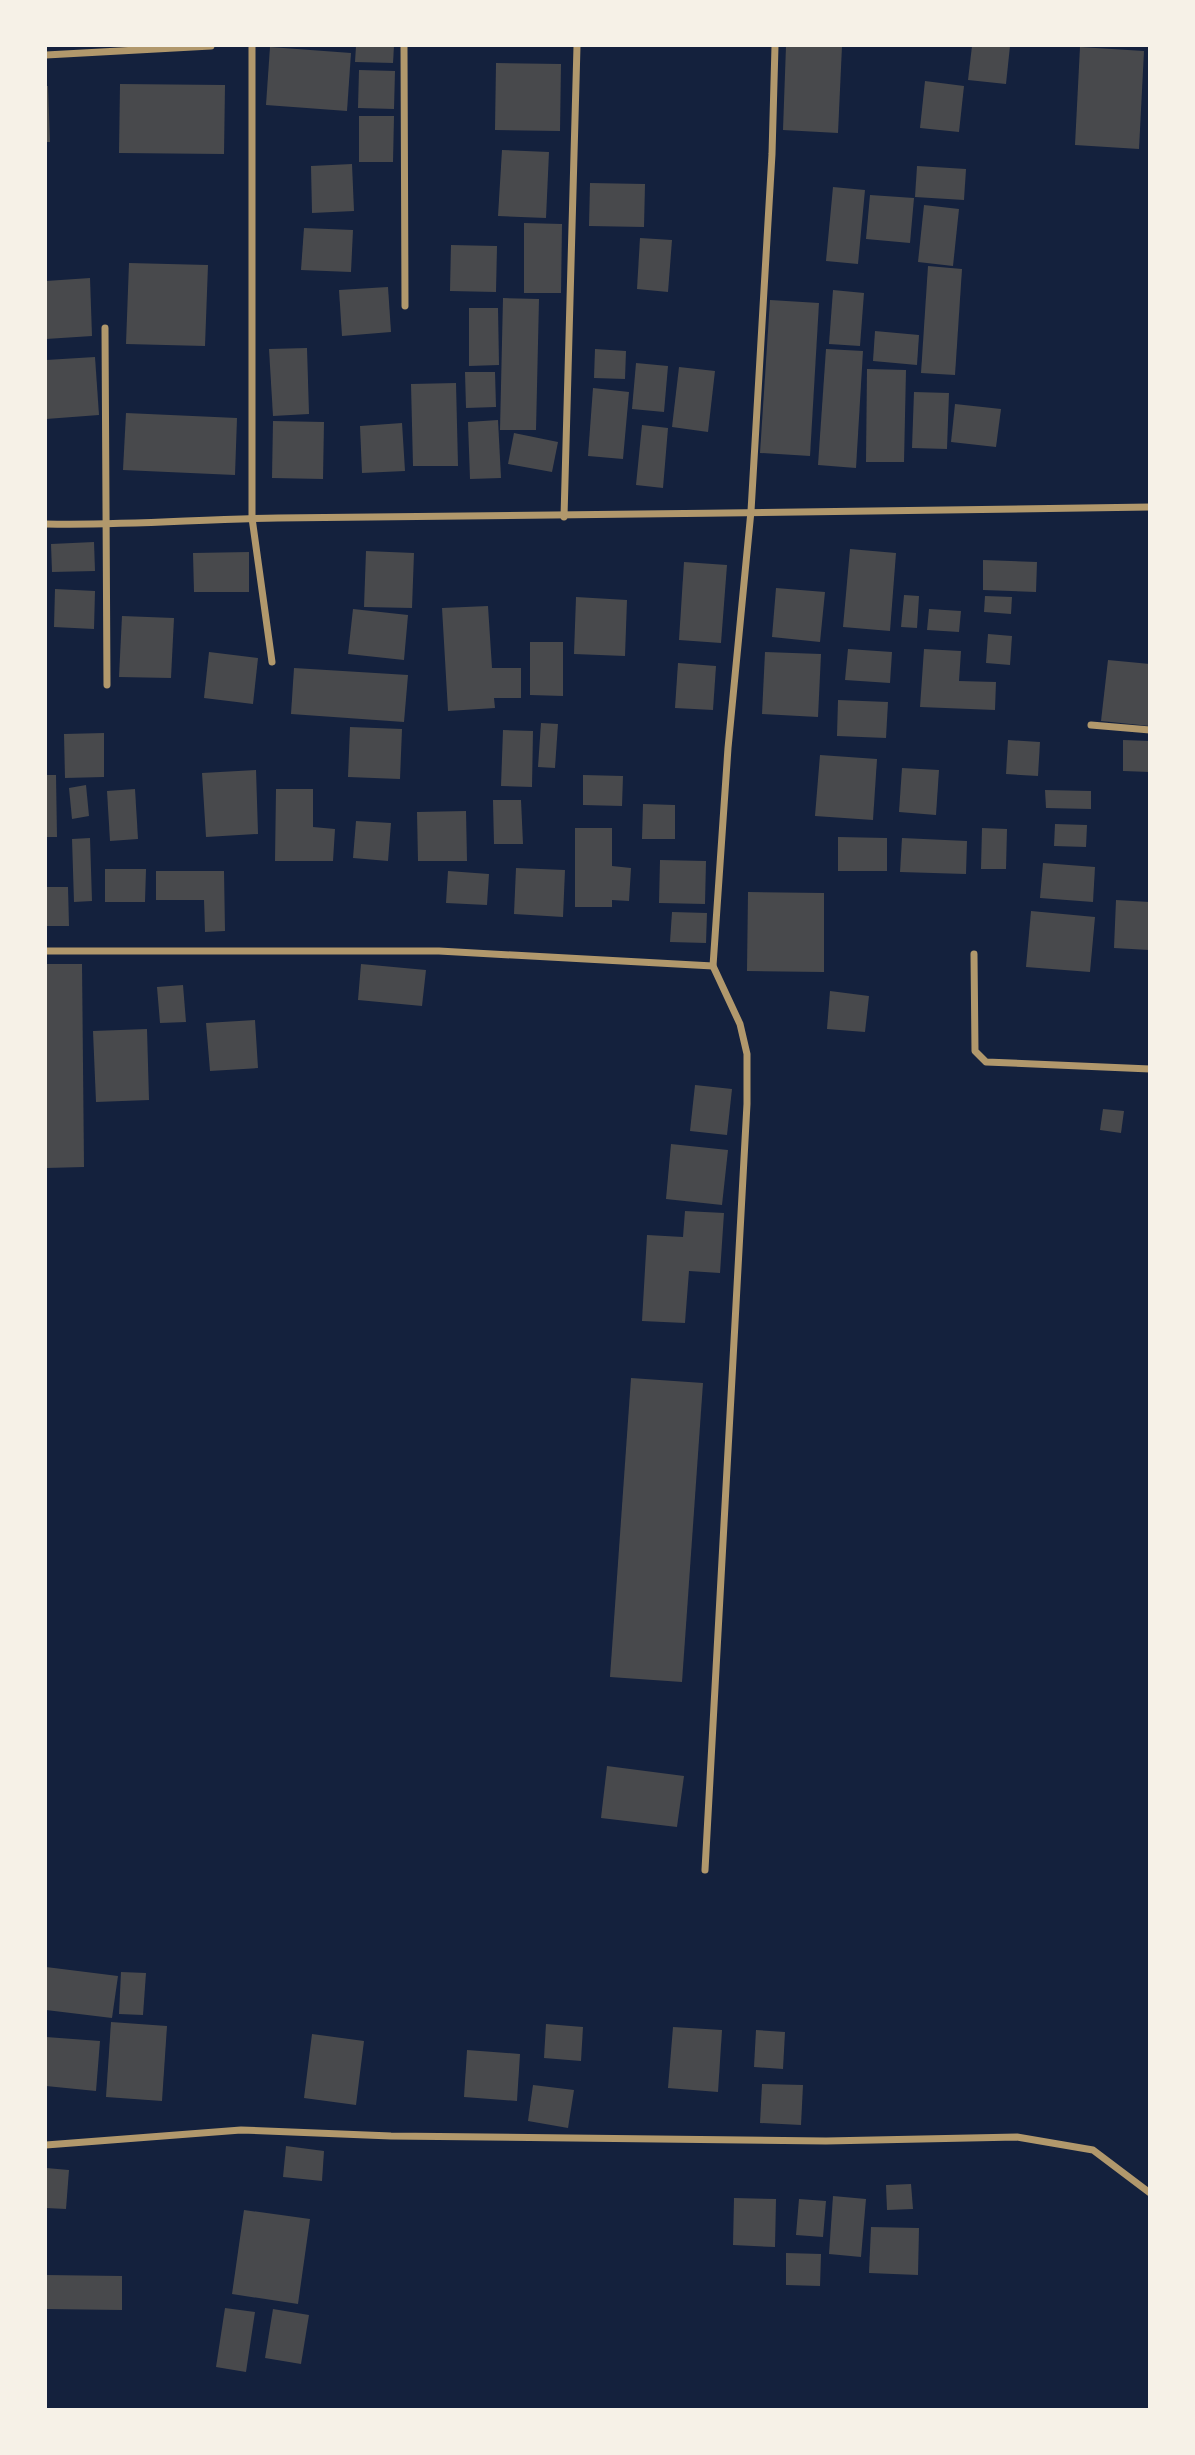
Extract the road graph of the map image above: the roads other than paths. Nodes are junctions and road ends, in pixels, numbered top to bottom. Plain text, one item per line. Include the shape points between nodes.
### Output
1 (212, 46) edge
2 (252, 46) edge
3 (404, 46) edge
4 (577, 46) edge
5 (775, 46) edge
6 (46, 55) edge
7 (405, 306) dead end
8 (105, 328) dead end
9 (1150, 507) edge
10 (751, 511) junction
11 (564, 517) junction
12 (252, 519) junction
13 (46, 523) edge
14 (107, 526) junction
15 (272, 662) dead end
16 (107, 685) dead end
17 (1091, 725) dead end
18 (1150, 730) edge
19 (46, 951) edge
20 (974, 954) dead end
21 (713, 966) junction
22 (1150, 1069) edge
23 (705, 1870) dead end
24 (46, 2145) edge
25 (1150, 2193) edge

1 - 6 street
2 - 12 street
3 - 7 street
4 - 11 street
5 - 10 street
8 - 14 street
9 - 10 street
10 - 11 street
10 - 21 street
11 - 12 street
12 - 14 street
12 - 15 street
13 - 14 street
14 - 16 street
17 - 18 street
19 - 21 street via 439,951
20 - 22 street via 975,1051 986,1062
21 - 23 street via 740,1024 747,1054 747,1104
24 - 25 street via 242,2130 826,2141 1017,2137 1093,2150

